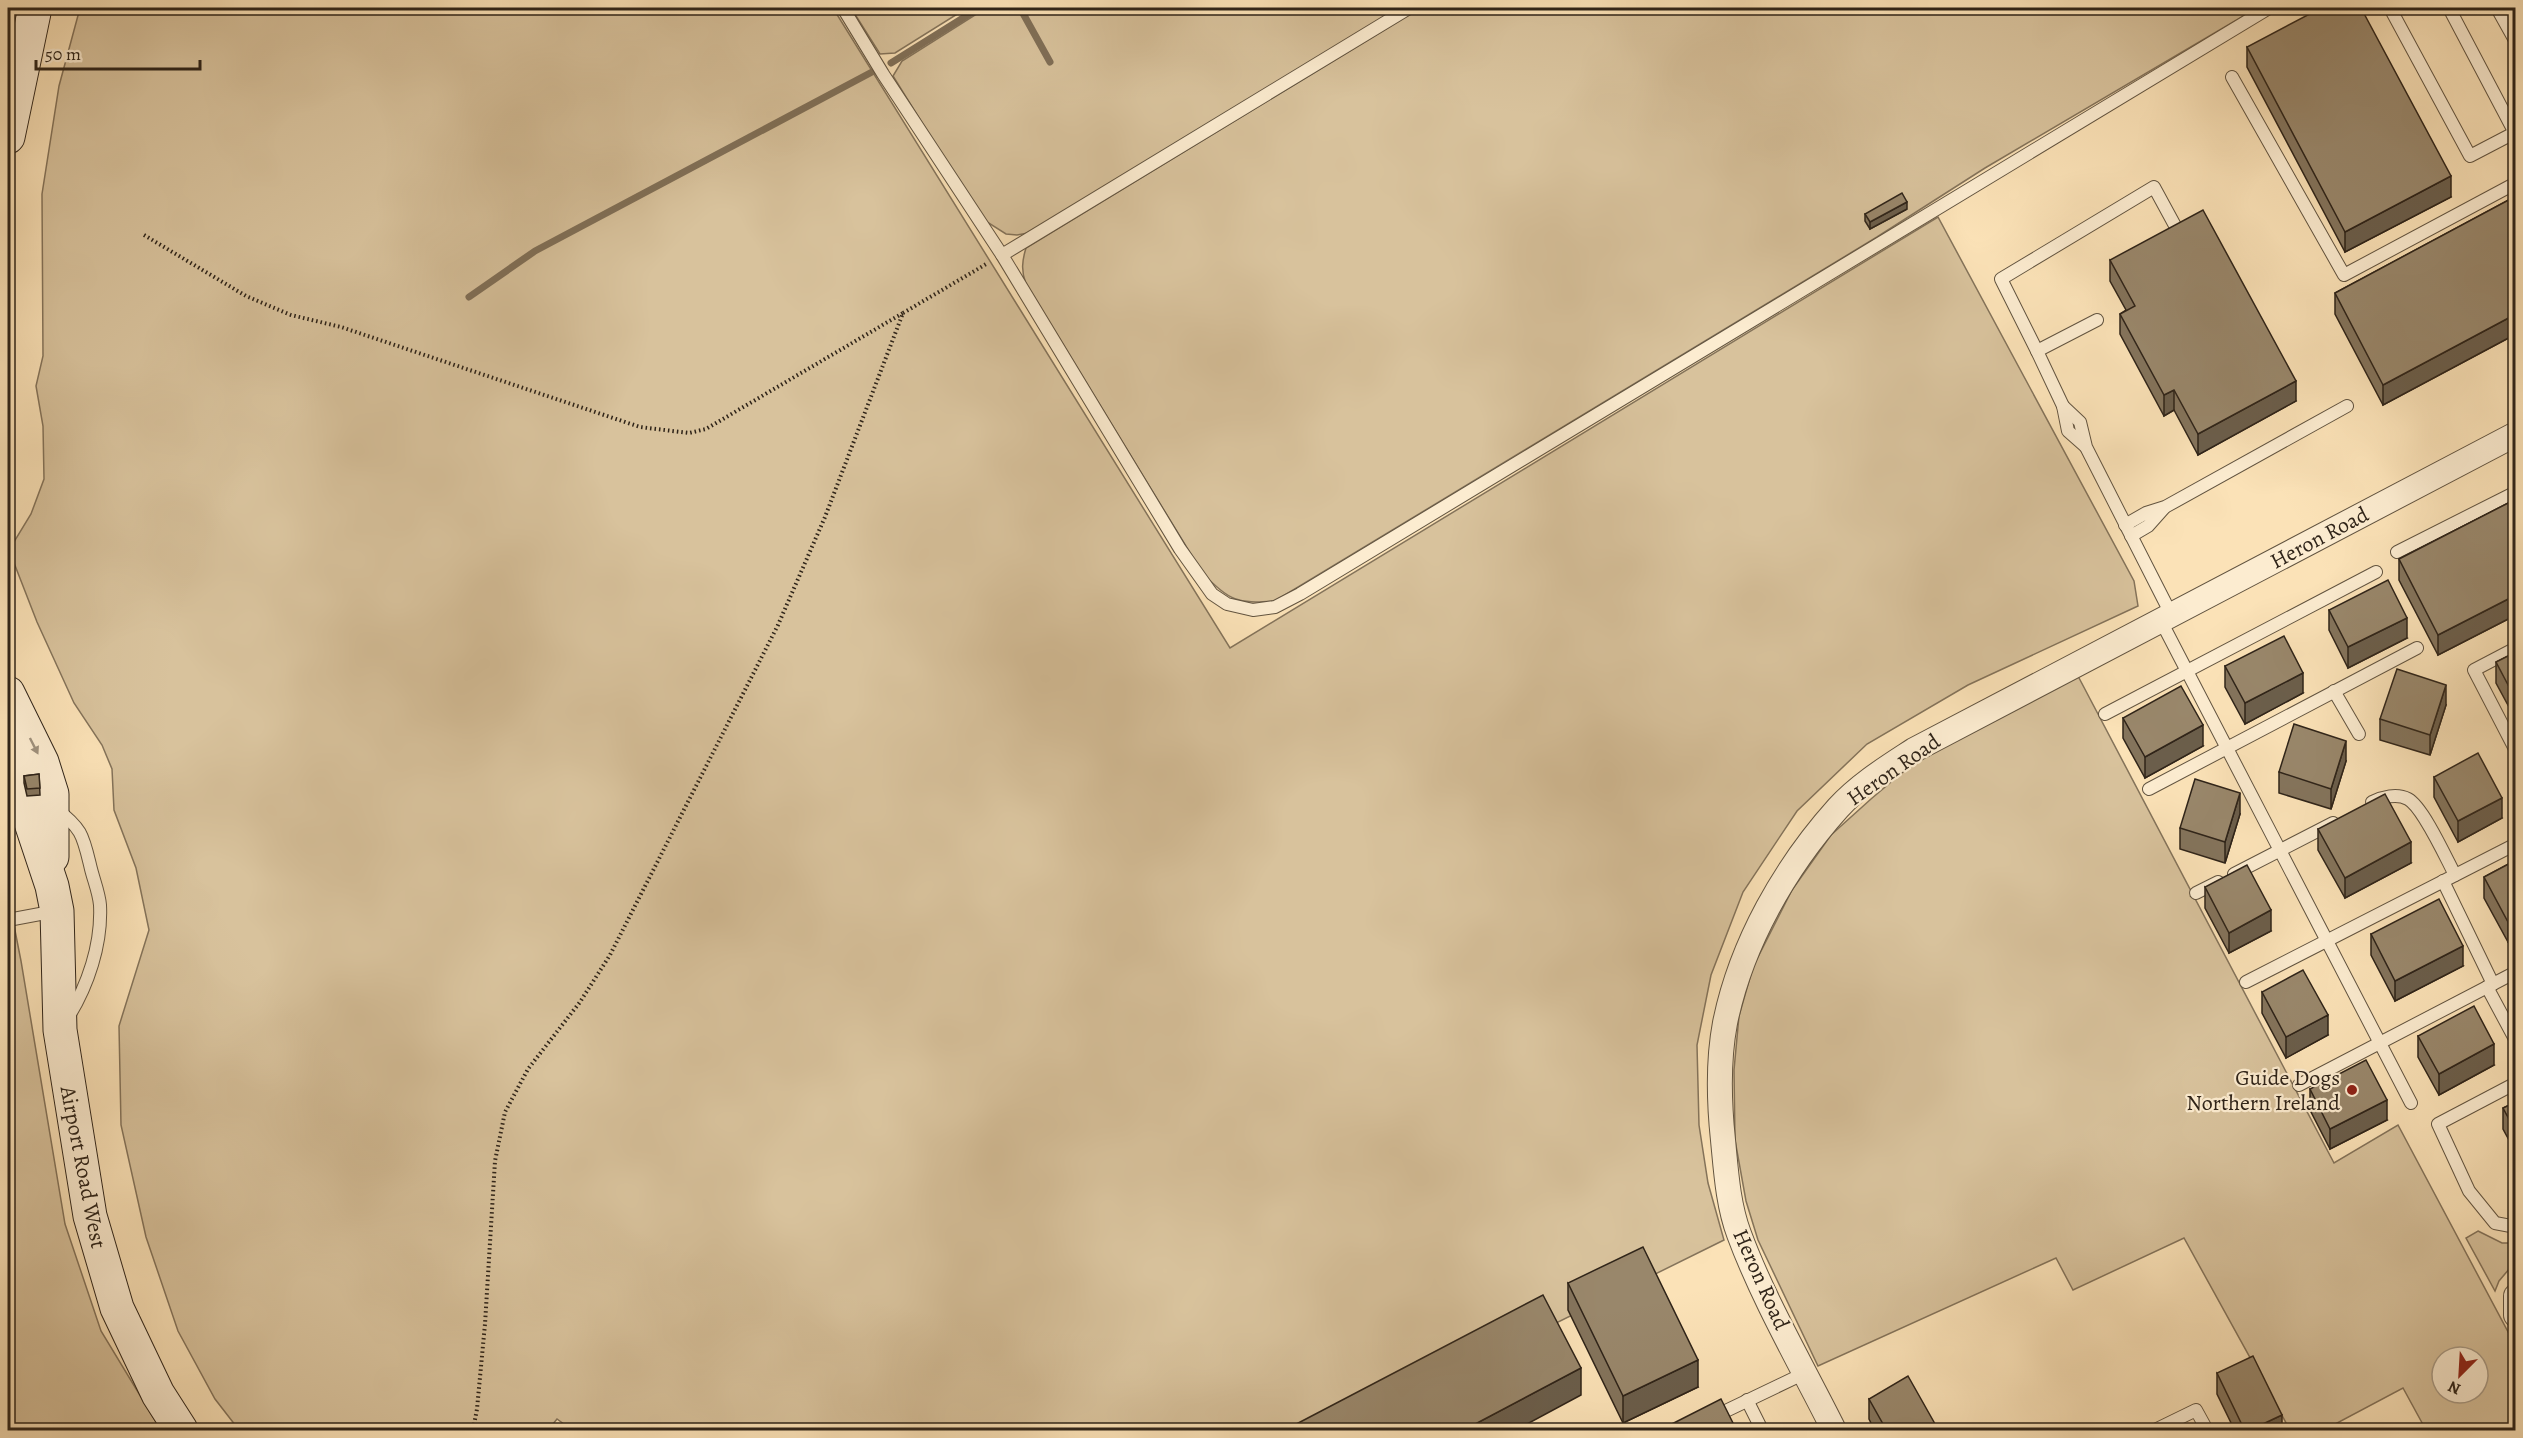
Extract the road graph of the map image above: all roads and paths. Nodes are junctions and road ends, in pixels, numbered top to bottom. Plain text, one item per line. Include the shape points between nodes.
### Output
1 (35, 8) edge
2 (843, 8) edge
3 (1408, 8) edge
4 (2269, 8) edge
5 (2390, 8) edge
6 (2449, 8) edge
7 (2497, 8) edge
8 (2516, 42) edge
9 (2232, 77) dead end
10 (2515, 134) edge
11 (8, 137) edge
12 (2516, 183) edge
13 (2179, 233) edge
14 (144, 235) dead end
15 (997, 258) junction
16 (903, 313) junction
17 (2097, 320) dead end
18 (2037, 351) junction
19 (2347, 406) dead end
20 (2516, 434) edge
21 (2516, 492) edge
22 (2128, 530) junction
23 (2397, 552) dead end
24 (2376, 572) dead end
25 (2166, 618) junction
26 (2417, 648) dead end
27 (2516, 648) edge
28 (2186, 672) junction
29 (2334, 691) junction
30 (8, 693) edge
31 (2105, 714) dead end
32 (2359, 734) dead end
33 (8, 737) edge
34 (2226, 749) junction
35 (2516, 751) edge
36 (2150, 789) dead end
37 (52, 805) junction
38 (2360, 808) edge
39 (2340, 819) edge
40 (2516, 844) edge
41 (2280, 851) junction
42 (2455, 875) junction
43 (2443, 881) junction
44 (2196, 893) dead end
45 (55, 898) junction
46 (8, 920) edge
47 (2326, 941) junction
48 (2516, 972) edge
49 (2246, 982) dead end
50 (2490, 986) junction
51 (60, 1030) junction
52 (2516, 1041) edge
53 (2380, 1043) junction
54 (2516, 1083) edge
55 (2299, 1085) dead end
56 (2411, 1103) dead end
57 (2516, 1227) edge
58 (2516, 1296) edge
59 (2516, 1315) edge
60 (1805, 1373) junction
61 (1747, 1400) junction
62 (181, 1431) edge
63 (473, 1431) edge
64 (1686, 1431) edge
65 (1762, 1431) edge
66 (1834, 1431) edge
67 (2155, 1431) edge
68 (2207, 1431) edge

1 - 11 street
2 - 15 lane
3 - 15 lane
4 - 15 lane via 1275,607 1253,610 1227,604 1212,594
5 - 10 lane via 2470,156
6 - 10 lane
7 - 8 lane
9 - 12 lane via 2344,275
13 - 18 lane via 2154,187 2001,279
14 - 16 path via 246,296 291,315 341,327 640,427 689,433 706,429
15 - 16 path
16 - 63 path via 825,517 778,625 610,955 580,1002 528,1069 505,1112 495,1161 485,1324
17 - 18 lane
18 - 22 lane via 2063,406 2080,422 2086,447
19 - 22 lane via 2165,507 2146,513
20 - 25 street, Heron Road
21 - 23 lane
22 - 25 lane
24 - 28 lane
25 - 28 lane
25 - 60 street, Heron Road via 1961,723 1871,779 1839,807 1814,838 1780,884 1757,930 1725,1023 1720,1116 1739,1233
26 - 29 lane
27 - 35 lane via 2474,670
28 - 31 lane
28 - 34 lane
29 - 32 lane
29 - 34 lane
30 -> 37 street, Airport Road West via 42,762
33 - 45 street, Airport Road West via 17,781
34 - 36 lane
34 - 41 lane
37 - 45 street, Airport Road West
37 - 51 lane via 74,822 83,836 100,903 100,934 81,997
38 - 42 lane via 2380,798 2408,799 2419,809
39 - 41 lane
40 - 42 lane
41 - 44 lane
41 - 47 lane
42 - 43 lane
43 - 47 lane
43 - 50 lane
45 - 46 lane
45 - 51 street, Airport Road West
47 - 49 lane
47 - 53 lane
48 - 50 lane
50 - 52 lane
50 - 53 lane
51 - 62 street, Airport Road West via 90,1216 100,1254 117,1308 158,1394
53 - 55 lane
53 - 56 lane
54 - 57 lane via 2438,1124 2469,1191 2495,1223
58 - 59 street
60 - 61 lane
60 - 66 street, Heron Road
61 - 64 lane
61 - 65 lane
67 - 68 lane via 2196,1410

